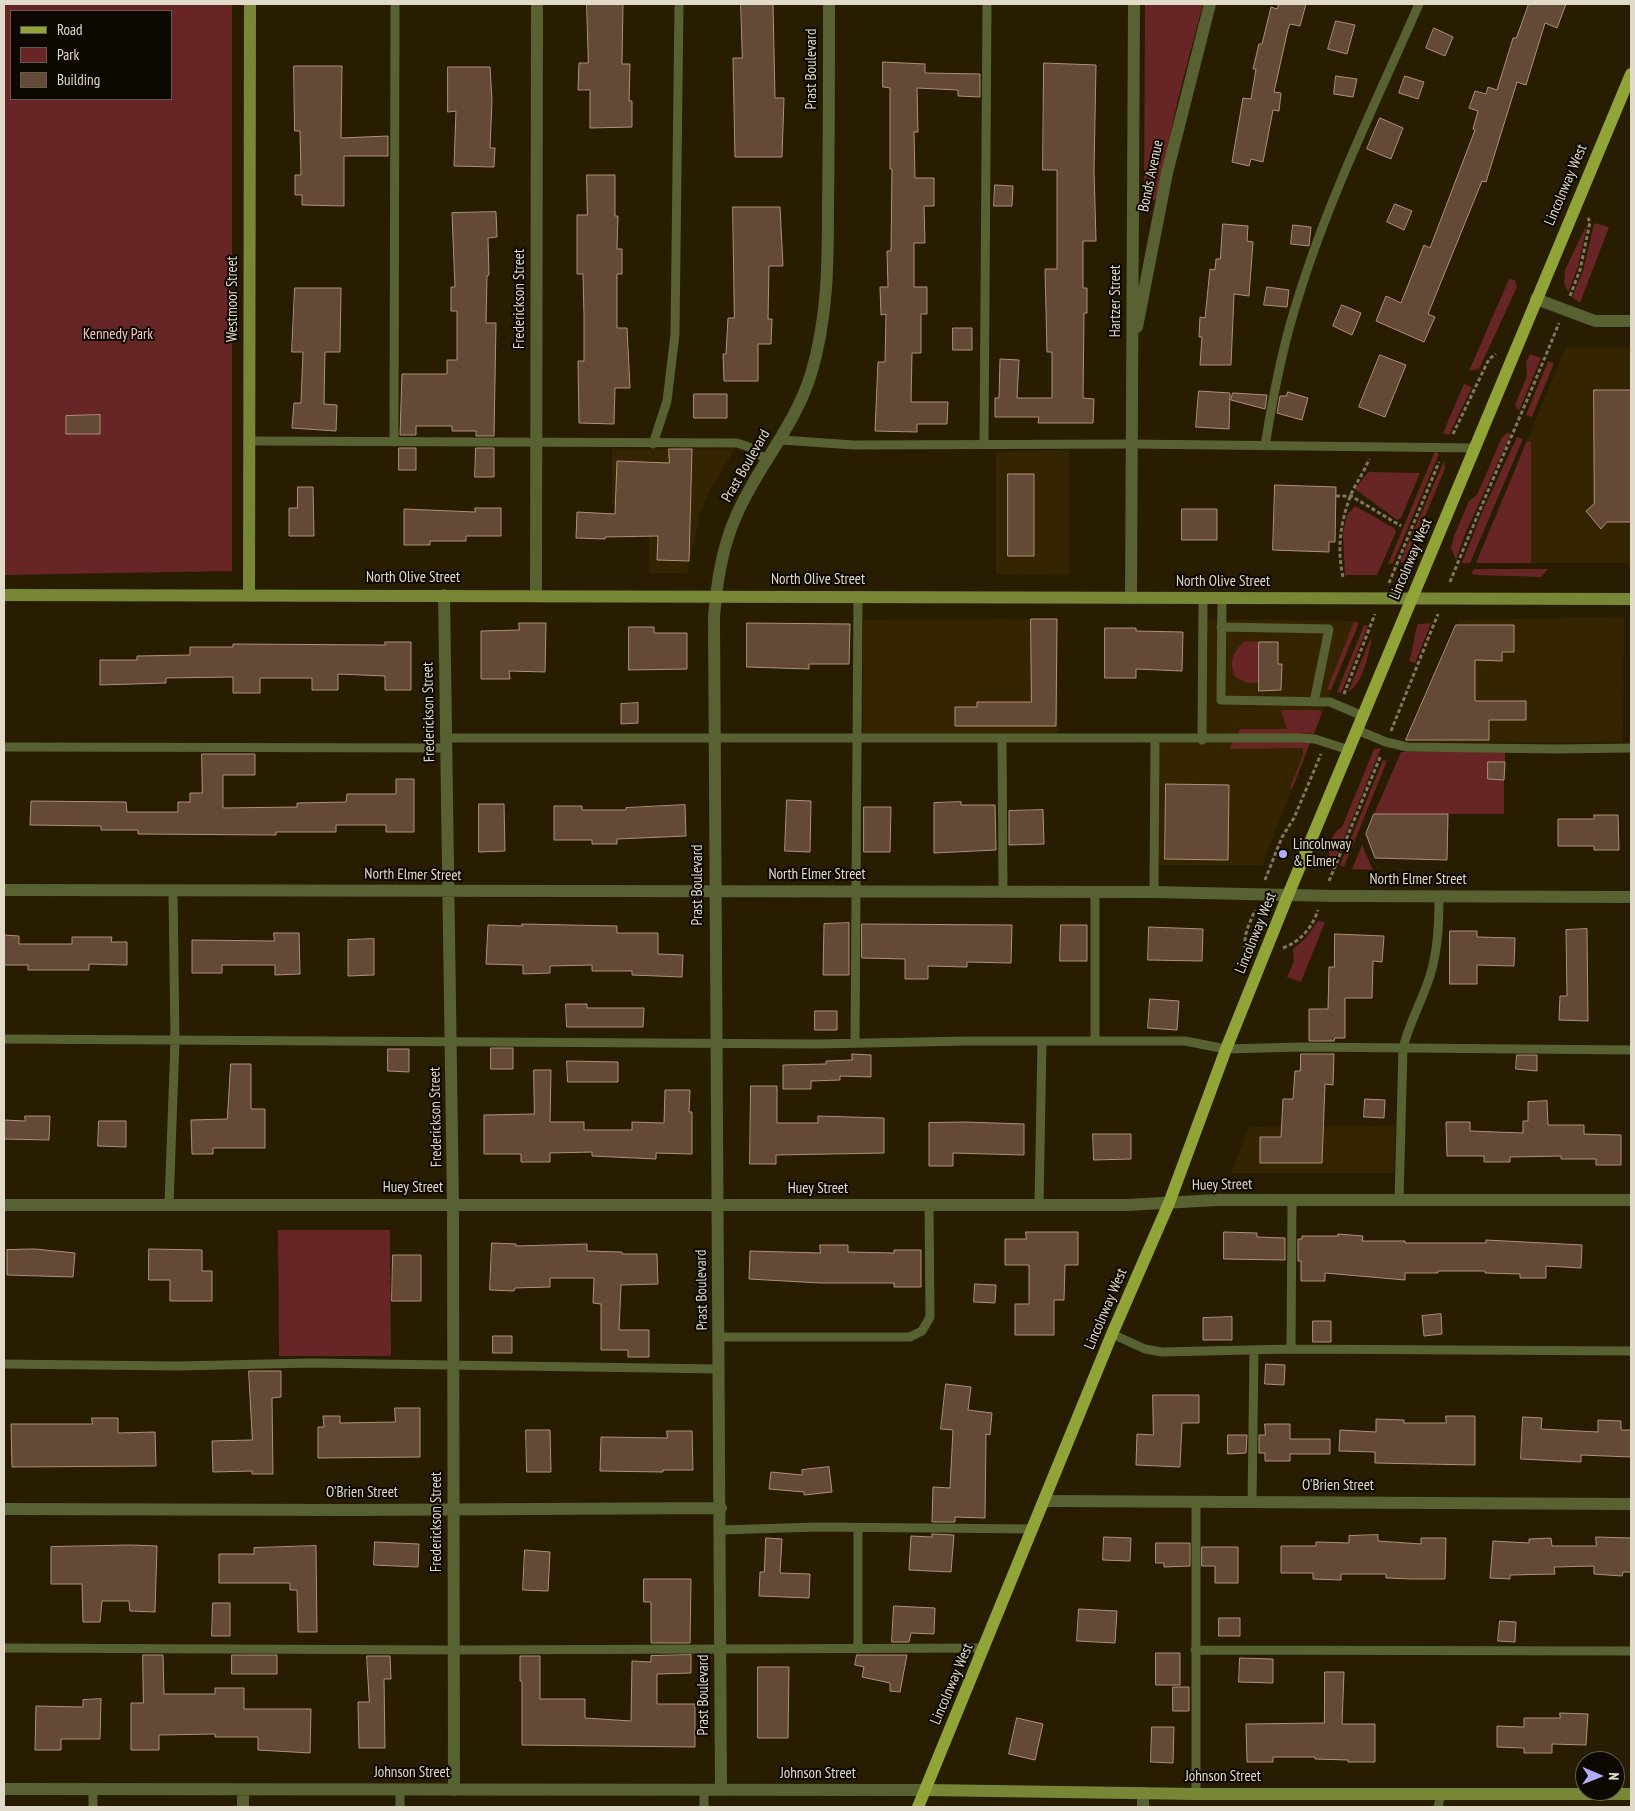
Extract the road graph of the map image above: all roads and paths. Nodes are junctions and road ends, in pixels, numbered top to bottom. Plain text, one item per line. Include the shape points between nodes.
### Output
1 (250, 4) edge
2 (395, 4) edge
3 (537, 4) edge
4 (679, 4) edge
5 (829, 4) edge
6 (987, 4) edge
7 (1134, 4) edge
8 (1210, 4) edge
9 (1419, 4) edge
10 (1631, 74) edge
11 (1590, 222) dead end
12 (1570, 296) dead end
13 (1536, 299) junction
14 (1631, 321) edge
15 (1559, 324) dead end
16 (1496, 353) dead end
17 (1132, 357) junction
18 (394, 440) junction
19 (780, 440) junction
20 (249, 441) junction
21 (536, 443) junction
22 (653, 444) junction
23 (984, 444) junction
24 (1132, 444) junction
25 (1264, 446) junction
26 (1373, 447) junction
27 (1446, 448) junction
28 (1475, 448) junction
29 (768, 460) junction
30 (1336, 496) dead end
31 (1351, 496) junction
32 (1401, 526) dead end
33 (1457, 566) dead end
34 (1343, 577) dead end
35 (1390, 578) dead end
36 (4, 595) edge
37 (249, 595) junction
38 (444, 595) junction
39 (536, 595) junction
40 (716, 596) junction
41 (858, 596) junction
42 (1131, 598) junction
43 (1203, 598) junction
44 (1222, 598) junction
45 (1412, 599) junction
46 (1631, 600) edge
47 (1221, 627) junction
48 (1314, 702) junction
49 (1363, 716) junction
50 (1357, 730) junction
51 (1002, 738) junction
52 (713, 739) junction
53 (856, 739) junction
54 (1155, 739) junction
55 (1202, 740) junction
56 (446, 743) junction
57 (4, 747) edge
58 (1631, 748) edge
59 (1348, 750) junction
60 (4, 890) edge
61 (173, 890) junction
62 (855, 891) junction
63 (447, 892) junction
64 (714, 892) junction
65 (1004, 892) junction
66 (1095, 892) junction
67 (1154, 892) junction
68 (1288, 895) junction
69 (1439, 896) junction
70 (1631, 897) edge
71 (1319, 909) dead end
72 (1251, 918) dead end
73 (1292, 945) dead end
74 (1249, 960) dead end
75 (4, 1039) edge
76 (451, 1041) junction
77 (1042, 1041) junction
78 (1095, 1041) junction
79 (175, 1042) junction
80 (716, 1043) junction
81 (855, 1043) junction
82 (1403, 1048) junction
83 (1226, 1049) junction
84 (1631, 1050) edge
85 (1292, 1200) junction
86 (1399, 1200) junction
87 (1631, 1200) edge
88 (1169, 1203) junction
89 (169, 1204) junction
90 (453, 1204) junction
91 (4, 1205) edge
92 (929, 1205) junction
93 (1039, 1205) junction
94 (717, 1206) junction
95 (1112, 1334) junction
96 (719, 1337) junction
97 (1291, 1349) junction
98 (1254, 1351) junction
99 (1631, 1351) edge
100 (4, 1364) edge
101 (452, 1366) junction
102 (719, 1369) junction
103 (1045, 1501) junction
104 (1196, 1502) junction
105 (1252, 1502) junction
106 (1631, 1504) edge
107 (720, 1508) junction
108 (4, 1509) edge
109 (453, 1510) junction
110 (858, 1528) junction
111 (1034, 1529) junction
112 (721, 1530) junction
113 (4, 1648) edge
114 (985, 1648) junction
115 (858, 1649) junction
116 (453, 1650) junction
117 (721, 1650) junction
118 (1195, 1650) junction
119 (1631, 1651) edge
120 (4, 1789) edge
121 (93, 1790) junction
122 (243, 1790) junction
123 (400, 1790) junction
124 (454, 1790) junction
125 (704, 1790) junction
126 (721, 1790) junction
127 (926, 1790) junction
128 (1143, 1793) junction
129 (1196, 1794) junction
130 (1441, 1794) junction
131 (1631, 1794) edge
132 (93, 1807) edge
133 (243, 1807) edge
134 (400, 1807) edge
135 (704, 1807) edge
136 (918, 1807) edge
137 (1142, 1807) edge
138 (1438, 1807) edge

1 - 20 street, Westmoor Street
2 - 18 lane
3 - 21 street, Frederickson Street
4 - 22 lane via 675,334 667,401
5 - 19 street, Prast Boulevard via 826,309 811,376
6 - 23 lane
7 - 17 street, Hartzer Street
8 - 17 street, Bonds Avenue via 1168,173
9 - 25 lane via 1315,249 1282,354
10 - 13 main road, Lincolnway West
11 - 12 path via 1580,270
13 - 14 street via 1595,321
13 - 28 main road, Lincolnway West
15 - 33 path
16 - 27 path via 1489,359
17 - 24 street, Hartzer Street
18 - 20 lane
18 - 21 lane
19 - 23 lane via 854,445
19 - 29 street, Prast Boulevard
20 - 37 street, Westmoor Street
21 - 22 lane
21 - 39 street, Frederickson Street
22 - 29 lane via 738,443 749,446
23 - 24 lane
24 - 25 lane
24 - 42 street, Hartzer Street
25 - 26 lane
26 - 27 lane
26 - 31 path
27 - 28 lane
27 - 35 path
28 - 45 main road, Lincolnway West
29 - 40 street, Prast Boulevard via 737,512 726,541
30 - 31 path
31 - 32 path
31 - 34 path via 1340,542
36 - 37 street, North Olive Street
37 - 38 street, North Olive Street
38 - 39 street, North Olive Street
38 - 56 street, Frederickson Street
39 - 40 street, North Olive Street
40 - 41 street, North Olive Street
40 - 52 street, Prast Boulevard
41 - 42 street, North Olive Street
41 - 53 lane
42 - 43 street, North Olive Street
43 - 44 street, North Olive Street
43 - 55 lane
44 - 45 street, North Olive Street
44 - 47 lane
45 - 46 street, North Olive Street
45 - 49 main road, Lincolnway West
47 - 48 lane via 1221,700
47 - 48 lane via 1330,630
48 - 49 lane via 1330,702
49 - 50 main road, Lincolnway West
50 - 58 lane via 1407,747
50 - 59 main road, Lincolnway West
51 - 53 lane
51 - 54 lane
51 - 65 lane
52 - 53 lane
52 - 56 lane
52 - 64 street, Prast Boulevard
53 - 62 lane
54 - 55 lane
54 - 67 lane
55 - 59 lane via 1315,739
56 - 57 lane
56 - 63 street, Frederickson Street
59 - 68 main road, Lincolnway West
60 - 61 street, North Elmer Street
61 - 63 street, North Elmer Street
61 - 79 lane
62 - 64 street, North Elmer Street
62 - 65 street, North Elmer Street
62 - 81 lane
63 - 64 street, North Elmer Street
63 - 76 street, Frederickson Street
64 - 80 street, Prast Boulevard
65 - 66 street, North Elmer Street
66 - 67 street, North Elmer Street
66 - 78 lane
67 - 68 street, North Elmer Street
68 - 69 street, North Elmer Street
68 - 83 main road, Lincolnway West
69 - 70 street, North Elmer Street
69 - 82 lane via 1438,942 1430,976
71 - 73 path via 1314,923
72 - 74 path via 1244,945
75 - 79 lane
76 - 79 lane
76 - 80 lane
76 - 90 street, Frederickson Street
77 - 78 lane
77 - 81 lane
77 - 93 lane
78 - 83 lane via 1185,1041
79 - 89 lane
80 - 81 lane
80 - 94 street, Prast Boulevard
82 - 83 lane
82 - 84 lane
82 - 86 lane
83 - 88 main road, Lincolnway West
85 - 86 street, Huey Street
85 - 88 street, Huey Street
85 - 97 lane
86 - 87 street, Huey Street
88 - 93 street, Huey Street
88 - 95 main road, Lincolnway West
89 - 90 street, Huey Street
89 - 91 street, Huey Street
90 - 94 street, Huey Street
90 - 101 street, Frederickson Street
92 - 93 street, Huey Street
92 - 94 street, Huey Street
92 - 96 lane via 930,1316 927,1326 917,1335 869,1338
94 - 96 street, Prast Boulevard
95 - 98 lane via 1145,1349 1162,1352
95 - 103 main road, Lincolnway West
96 - 102 street, Prast Boulevard
97 - 98 lane
97 - 99 lane
98 - 105 lane
100 - 101 lane
101 - 102 lane
101 - 109 street, Frederickson Street
102 - 107 street, Prast Boulevard
103 - 104 street, O'Brien Street
103 - 111 main road, Lincolnway West
104 - 105 street, O'Brien Street
104 - 118 lane
105 - 106 street, O'Brien Street
107 - 109 street, O'Brien Street
107 - 112 street, Prast Boulevard
108 - 109 street, O'Brien Street
109 - 116 street, Frederickson Street
110 - 111 lane
110 - 112 lane
110 - 115 lane
111 - 114 main road, Lincolnway West
112 - 117 street, Prast Boulevard
113 - 116 lane
114 - 115 lane
114 - 127 main road, Lincolnway West
115 - 117 lane
116 - 117 lane
116 - 124 street, Frederickson Street
117 - 126 street, Prast Boulevard
118 - 119 lane
118 - 129 lane
120 - 121 street, Johnson Street
121 - 122 street, Johnson Street
121 - 132 lane
122 - 123 street, Johnson Street
122 - 133 street
123 - 124 street, Johnson Street
123 - 134 lane
124 - 125 street, Johnson Street
125 - 126 street, Johnson Street
125 - 135 lane
126 - 127 street, Johnson Street
127 - 128 street, Johnson Street
127 - 136 main road, Lincolnway West
128 - 129 street, Johnson Street
128 - 137 street
129 - 130 street, Johnson Street
130 - 131 street, Johnson Street
130 - 138 lane

